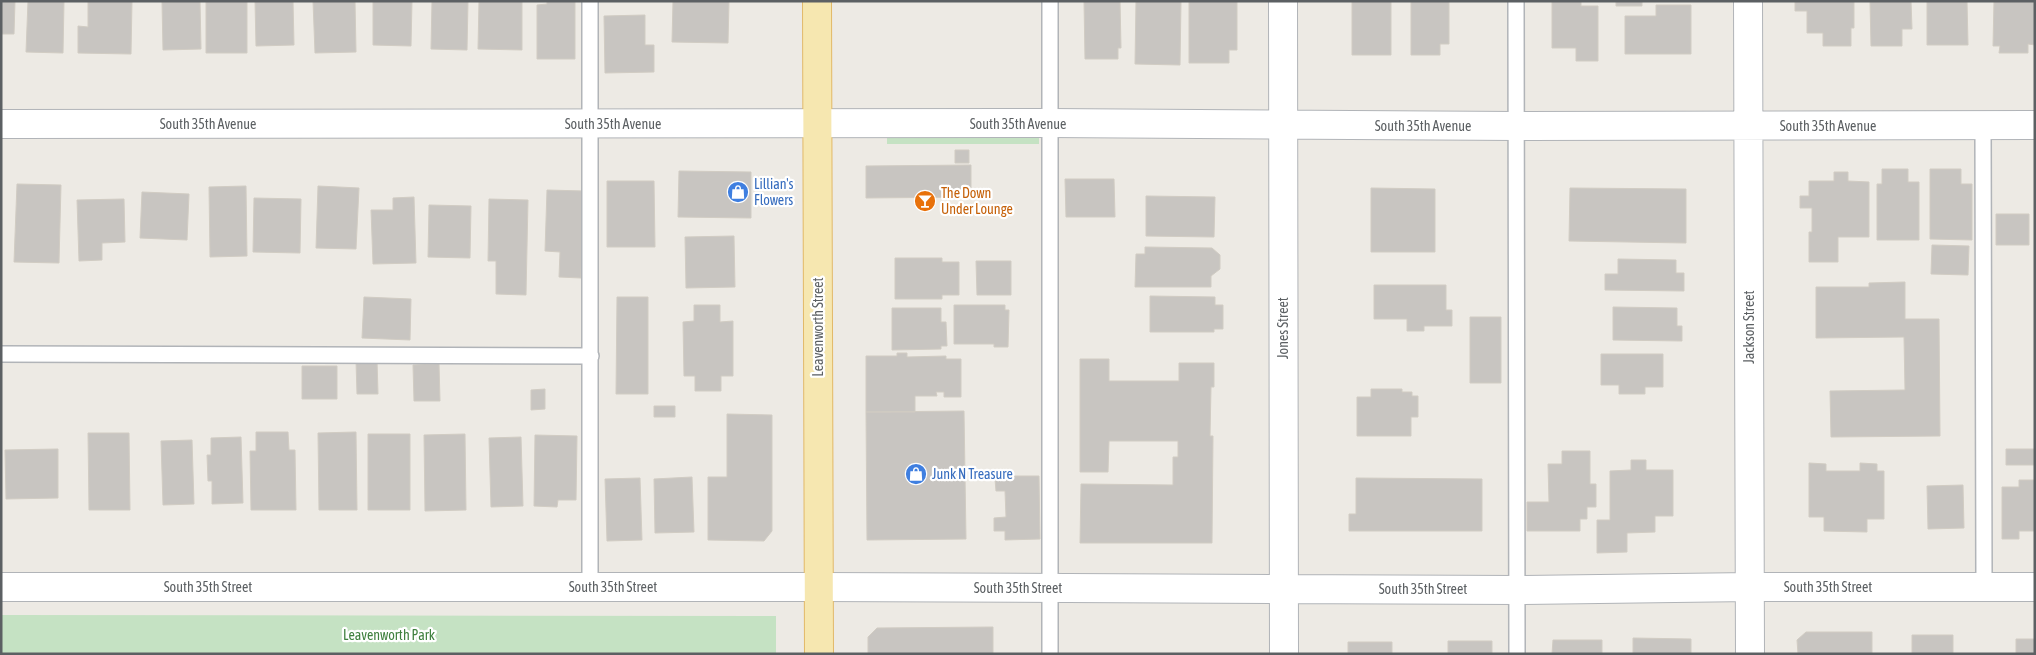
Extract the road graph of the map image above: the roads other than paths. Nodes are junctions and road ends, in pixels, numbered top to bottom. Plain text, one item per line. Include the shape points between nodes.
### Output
1 (590, 1) edge
2 (817, 1) edge
3 (1050, 1) edge
4 (1283, 1) edge
5 (1516, 1) edge
6 (1748, 1) edge
7 (1049, 123) junction
8 (1, 124) edge
9 (590, 124) junction
10 (818, 125) junction
11 (1283, 125) junction
12 (1982, 125) junction
13 (2035, 125) edge
14 (1516, 126) junction
15 (1748, 126) junction
16 (1, 354) edge
17 (591, 356) junction
18 (1, 587) edge
19 (590, 587) junction
20 (819, 587) junction
21 (1750, 587) junction
22 (1984, 587) junction
23 (2035, 587) edge
24 (1050, 588) junction
25 (1284, 589) junction
26 (1518, 590) junction
27 (819, 654) edge
28 (1050, 654) edge
29 (1284, 654) edge
30 (1517, 654) edge
31 (1750, 654) edge

1 - 9 lane
2 - 10 main road, Leavenworth Street
3 - 7 lane
4 - 11 street, Jones Street
5 - 14 lane
6 - 15 street, Jackson Street
7 - 10 street, South 35th Avenue
7 - 11 street, South 35th Avenue
7 - 24 lane
8 - 9 street, South 35th Avenue
9 - 10 street, South 35th Avenue
9 - 17 lane
10 - 20 main road, Leavenworth Street
11 - 14 street, South 35th Avenue
11 - 25 street, Jones Street
12 - 13 street, South 35th Avenue
12 - 15 street, South 35th Avenue
12 - 22 lane
14 - 15 street, South 35th Avenue
14 - 26 lane
15 - 21 street, Jackson Street
16 - 17 lane
17 - 19 lane
18 - 19 street, South 35th Street
19 - 20 street, South 35th Street
20 - 24 street, South 35th Street
20 - 27 main road, Leavenworth Street
21 - 22 street, South 35th Street
21 - 26 street, South 35th Street
21 - 31 street, Jackson Street
22 - 23 street, South 35th Street
24 - 25 street, South 35th Street
24 - 28 lane
25 - 26 street, South 35th Street
25 - 29 street, Jones Street
26 - 30 lane

